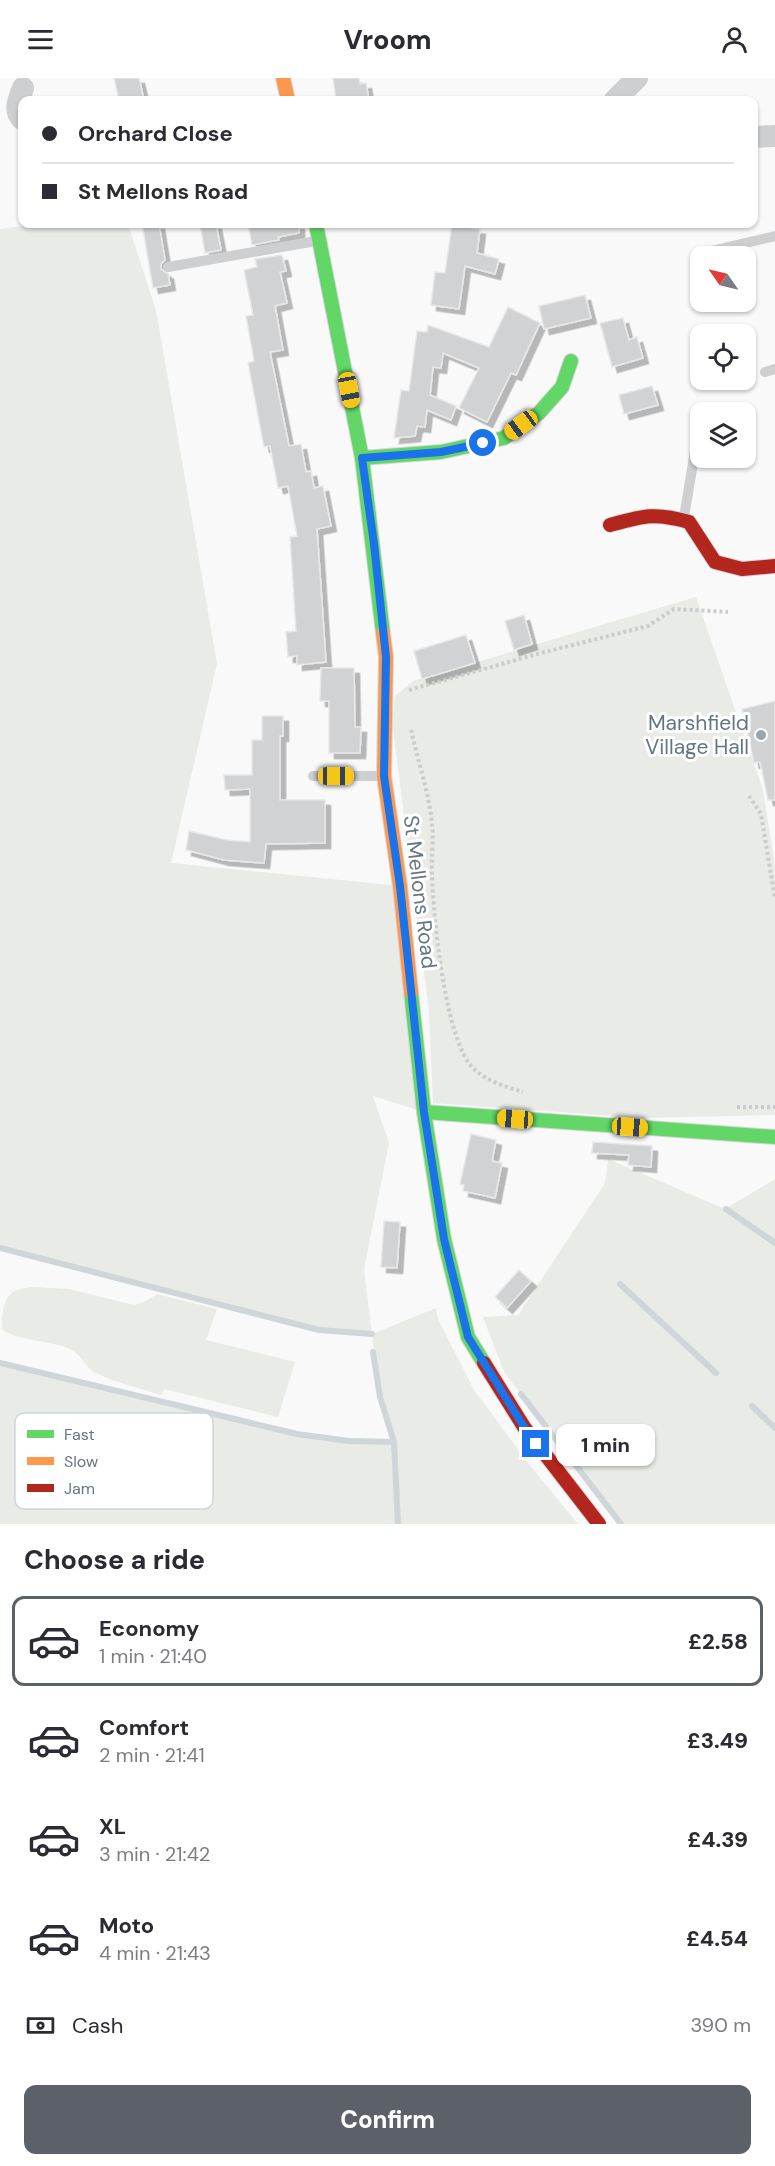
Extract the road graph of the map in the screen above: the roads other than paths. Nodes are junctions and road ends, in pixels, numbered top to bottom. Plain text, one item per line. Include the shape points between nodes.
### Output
1 (283, 78) edge
2 (638, 78) edge
3 (287, 96) edge
4 (619, 96) edge
5 (775, 136) edge
6 (758, 137) edge
7 (317, 228) edge
8 (775, 236) edge
9 (320, 240) junction
10 (732, 246) edge
11 (168, 267) dead end
12 (571, 361) dead end
13 (362, 458) junction
14 (692, 468) edge
15 (683, 520) junction
16 (610, 525) dead end
17 (775, 566) edge
18 (313, 776) dead end
19 (384, 776) junction
20 (424, 1112) junction
21 (775, 1137) edge
22 (599, 1524) edge

1 - 3 street
2 - 4 street
5 - 6 street
7 - 9 street, St Mellons Road
8 - 10 lane
9 - 11 lane
9 - 13 street, St Mellons Road
12 - 13 street via 562,387 539,413 504,438 441,452
13 - 19 street, St Mellons Road via 386,657
14 - 15 lane
15 - 16 street via 646,515
15 - 17 street via 689,522 716,562 742,569
18 - 19 lane
19 - 20 street, St Mellons Road
20 - 21 street
20 - 22 street, St Mellons Road via 444,1239 468,1337 524,1427

